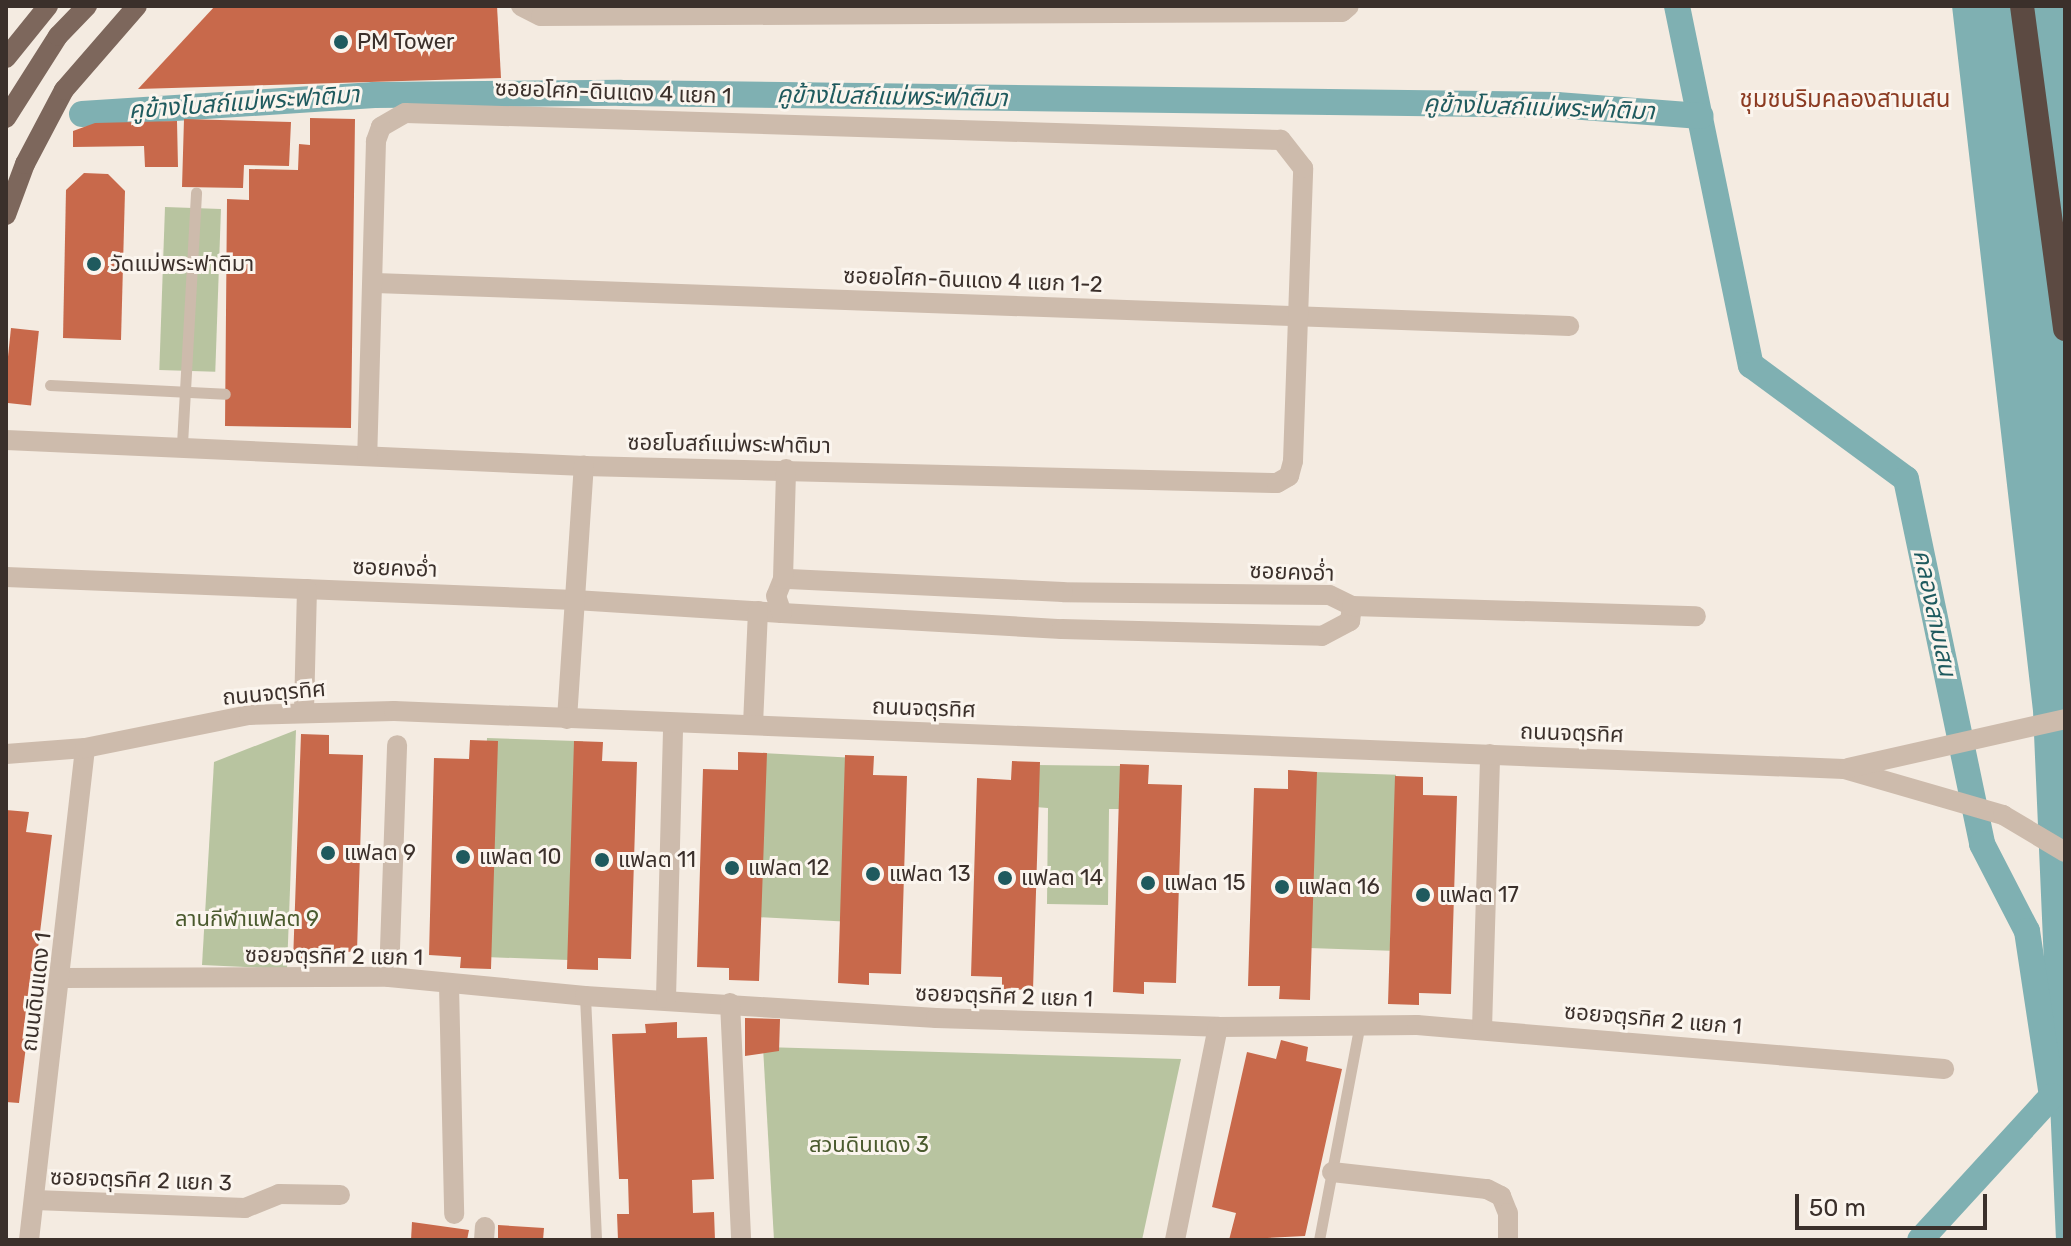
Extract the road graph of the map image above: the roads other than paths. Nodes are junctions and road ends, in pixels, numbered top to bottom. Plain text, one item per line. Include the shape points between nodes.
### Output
1 (87, 6) edge
2 (137, 6) edge
3 (521, 6) edge
4 (1349, 6) edge
5 (2022, 6) edge
6 (41, 8) edge
7 (1090, 10) edge
8 (6, 58) edge
9 (6, 118) edge
10 (196, 192) dead end
11 (6, 215) edge
12 (375, 283) junction
13 (1297, 316) junction
14 (1569, 326) dead end
15 (2065, 329) edge
16 (50, 385) dead end
17 (186, 392) junction
18 (225, 394) dead end
19 (6, 440) edge
20 (182, 444) junction
21 (367, 455) junction
22 (584, 466) junction
23 (786, 469) junction
24 (6, 577) edge
25 (783, 579) junction
26 (307, 589) junction
27 (1063, 592) junction
28 (575, 600) junction
29 (1352, 606) junction
30 (758, 611) junction
31 (782, 613) junction
32 (1696, 616) dead end
33 (1062, 629) junction
34 (304, 711) junction
35 (567, 719) junction
36 (2065, 719) edge
37 (673, 723) junction
38 (753, 725) junction
39 (397, 745) dead end
40 (85, 748) junction
41 (6, 754) edge
42 (1490, 754) junction
43 (1844, 769) junction
44 (2065, 852) edge
45 (389, 977) junction
46 (63, 978) junction
47 (449, 985) junction
48 (585, 996) junction
49 (666, 998) junction
50 (730, 1003) junction
51 (1360, 1024) junction
52 (1218, 1027) junction
53 (1482, 1029) junction
54 (1944, 1069) dead end
55 (1332, 1172) junction
56 (340, 1195) dead end
57 (35, 1200) junction
58 (454, 1214) dead end
59 (29, 1240) edge
60 (596, 1240) edge
61 (741, 1240) edge
62 (1175, 1240) edge
63 (1319, 1240) edge
64 (1508, 1240) edge

1 - 9 main road via 58,36
2 - 11 main road via 64,90 25,164
3 - 7 street via 541,16
4 - 7 street via 1342,12
5 - 15 highway
6 - 8 main road
10 - 17 lane
12 - 13 street, ซอยอโศก-ดินแดง 4 แยก 1-2
12 - 13 street, ซอยอโศก-ดินแดง 4 แยก 1 via 376,141 381,127 405,113 451,110 1281,140 1303,168
12 - 21 street, ซอยอโศก-ดินแดง 4 แยก 1 via 362,398
13 - 14 street, ซอยอโศก-ดินแดง 4 แยก 1-2
13 - 23 street, ซอยโบสถ์แม่พระฟาติมา via 1293,461 1289,476 1277,483
16 - 17 lane
17 - 18 lane
17 - 20 lane
19 - 20 street, ซอยโบสถ์แม่พระฟาติมา
20 - 21 street, ซอยโบสถ์แม่พระฟาติมา
21 - 22 street, ซอยโบสถ์แม่พระฟาติมา
22 - 23 street, ซอยโบสถ์แม่พระฟาติมา
22 - 28 street
23 - 25 street
24 - 26 street, ซอยคงอ่ำ
25 - 27 street, ซอยคงอ่ำ
25 - 31 street via 776,596
26 - 28 street, ซอยคงอ่ำ
26 - 34 street
27 - 29 street, ซอยคงอ่ำ via 1329,595
27 - 33 street
28 - 30 street, ซอยคงอ่ำ
28 - 35 street
29 - 32 street
29 - 33 street, ซอยคงอ่ำ via 1350,621 1322,636
30 - 31 street, ซอยคงอ่ำ
30 - 38 street
31 - 33 street, ซอยคงอ่ำ
34 - 35 street, ถนนจตุรทิศ
34 - 40 street, ถนนจตุรทิศ via 249,715
35 - 37 street, ถนนจตุรทิศ
36 - 43 street, ถนนจตุรทิศ
37 - 38 street, ถนนจตุรทิศ
37 - 49 street
38 - 42 street, ถนนจตุรทิศ
39 - 45 street
40 - 41 street, ถนนจตุรทิศ
40 - 46 street, ถนนดินแดง 1
42 - 43 street, ถนนจตุรทิศ
42 - 53 street
43 - 44 street, ถนนจตุรทิศ via 2003,815
45 - 46 street, ซอยจตุรทิศ 2 แยก 1
45 - 47 street, ซอยจตุรทิศ 2 แยก 1
46 - 57 street, ถนนดินแดง 1
47 - 48 street, ซอยจตุรทิศ 2 แยก 1
47 - 58 street
48 - 49 street, ซอยจตุรทิศ 2 แยก 1
48 - 60 lane
49 - 50 street, ซอยจตุรทิศ 2 แยก 1
50 - 52 street, ซอยจตุรทิศ 2 แยก 1 via 936,1018
50 - 61 street
51 - 52 street, ซอยจตุรทิศ 2 แยก 1
51 - 53 street, ซอยจตุรทิศ 2 แยก 1
51 - 55 lane
52 - 62 street
53 - 54 street, ซอยจตุรทิศ 2 แยก 1
55 - 63 lane
55 - 64 street via 1487,1189 1501,1196 1508,1213
56 - 57 street, ซอยจตุรทิศ 2 แยก 3 via 279,1194 245,1208
57 - 59 street, ถนนดินแดง 1

